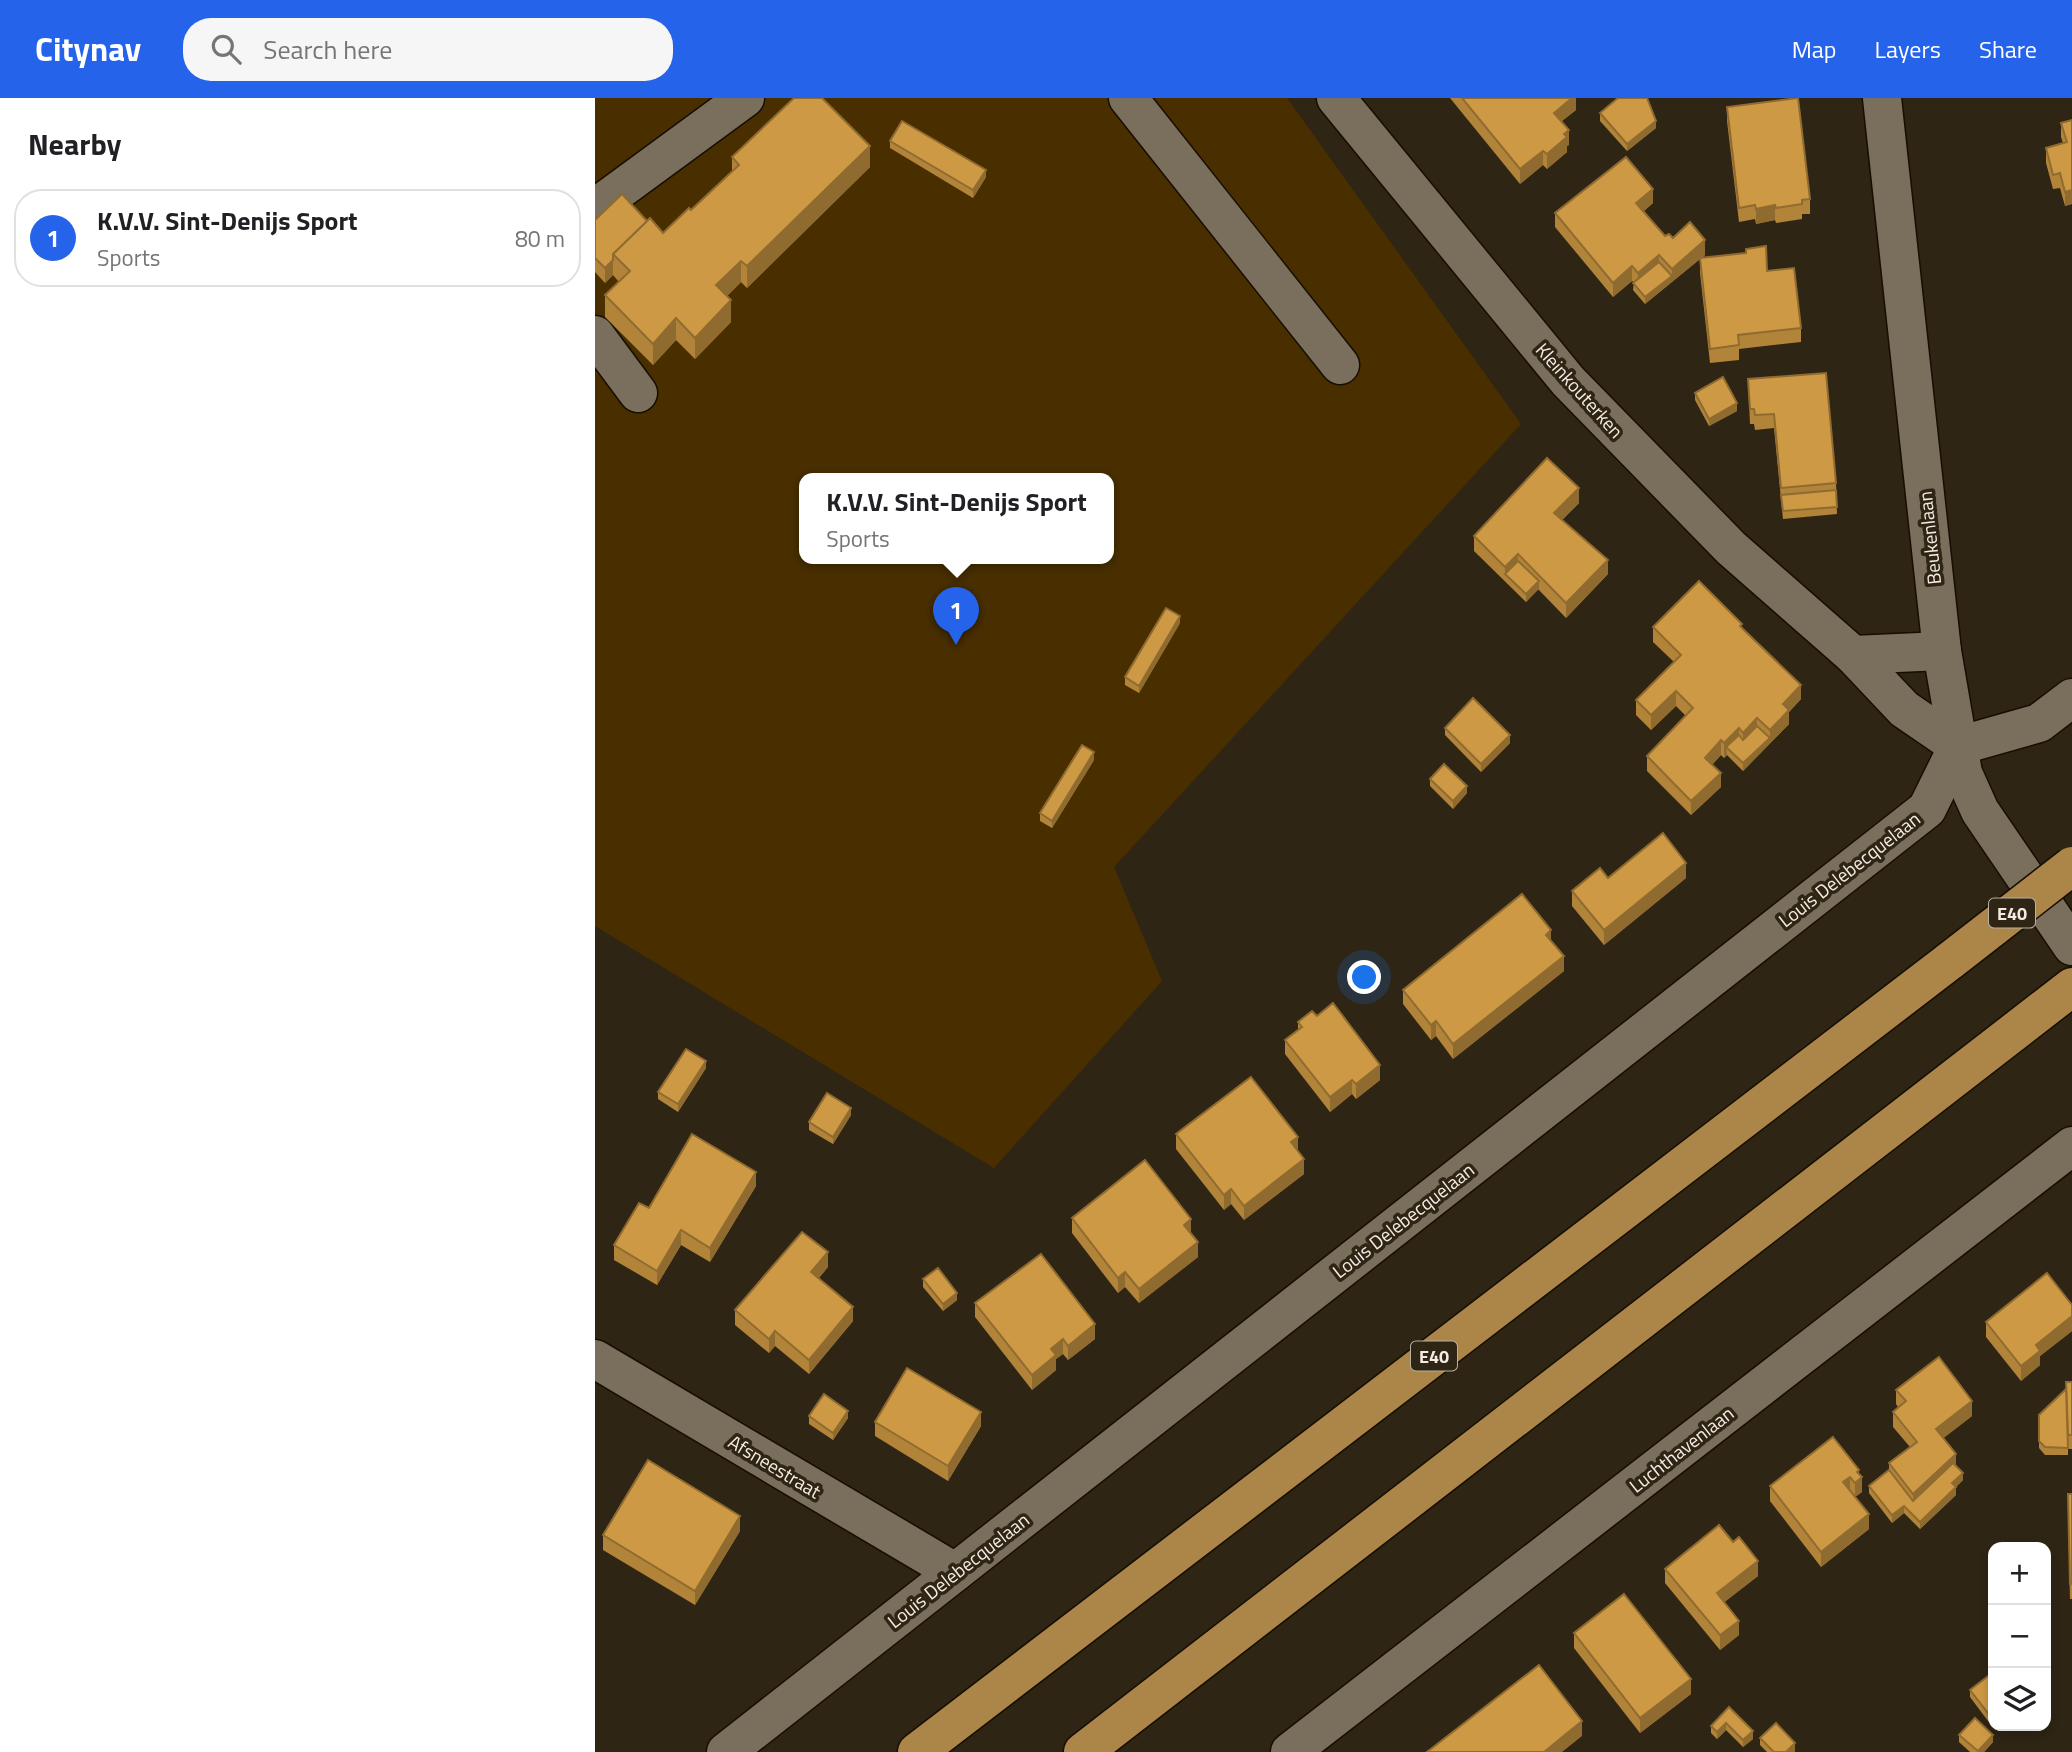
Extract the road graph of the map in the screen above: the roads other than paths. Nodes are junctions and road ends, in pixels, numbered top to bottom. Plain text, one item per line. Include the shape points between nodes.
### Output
1 (745, 98) edge
2 (1128, 98) edge
3 (1336, 98) edge
4 (1882, 98) edge
5 (595, 208) edge
6 (595, 335) edge
7 (1340, 365) dead end
8 (638, 393) dead end
9 (1942, 651) junction
10 (1853, 655) junction
11 (2072, 698) edge
12 (1958, 746) junction
13 (2072, 866) edge
14 (2072, 946) edge
15 (2072, 987) edge
16 (2072, 1146) edge
17 (595, 1359) edge
18 (955, 1572) junction
19 (1301, 1749) edge
20 (726, 1752) edge
21 (917, 1752) edge
22 (1083, 1752) edge

1 - 5 street
2 - 7 street
3 - 10 street, Kleinkouterken via 1568,381 1731,548
4 - 9 street, Beukenlaan
6 - 8 street
9 - 10 street
9 - 12 street, Beukenlaan
10 - 12 street, Kleinkouterken via 1904,709
11 - 12 street via 2039,723
12 - 14 street, Beukenlaan via 1963,773 1980,811
12 - 18 street, Louis Delebecquelaan via 1927,809
13 - 21 highway, E40, bridge
15 - 22 highway
16 - 19 street, Luchthavenlaan
17 - 18 street, Afsneestraat
18 - 20 street, Louis Delebecquelaan

